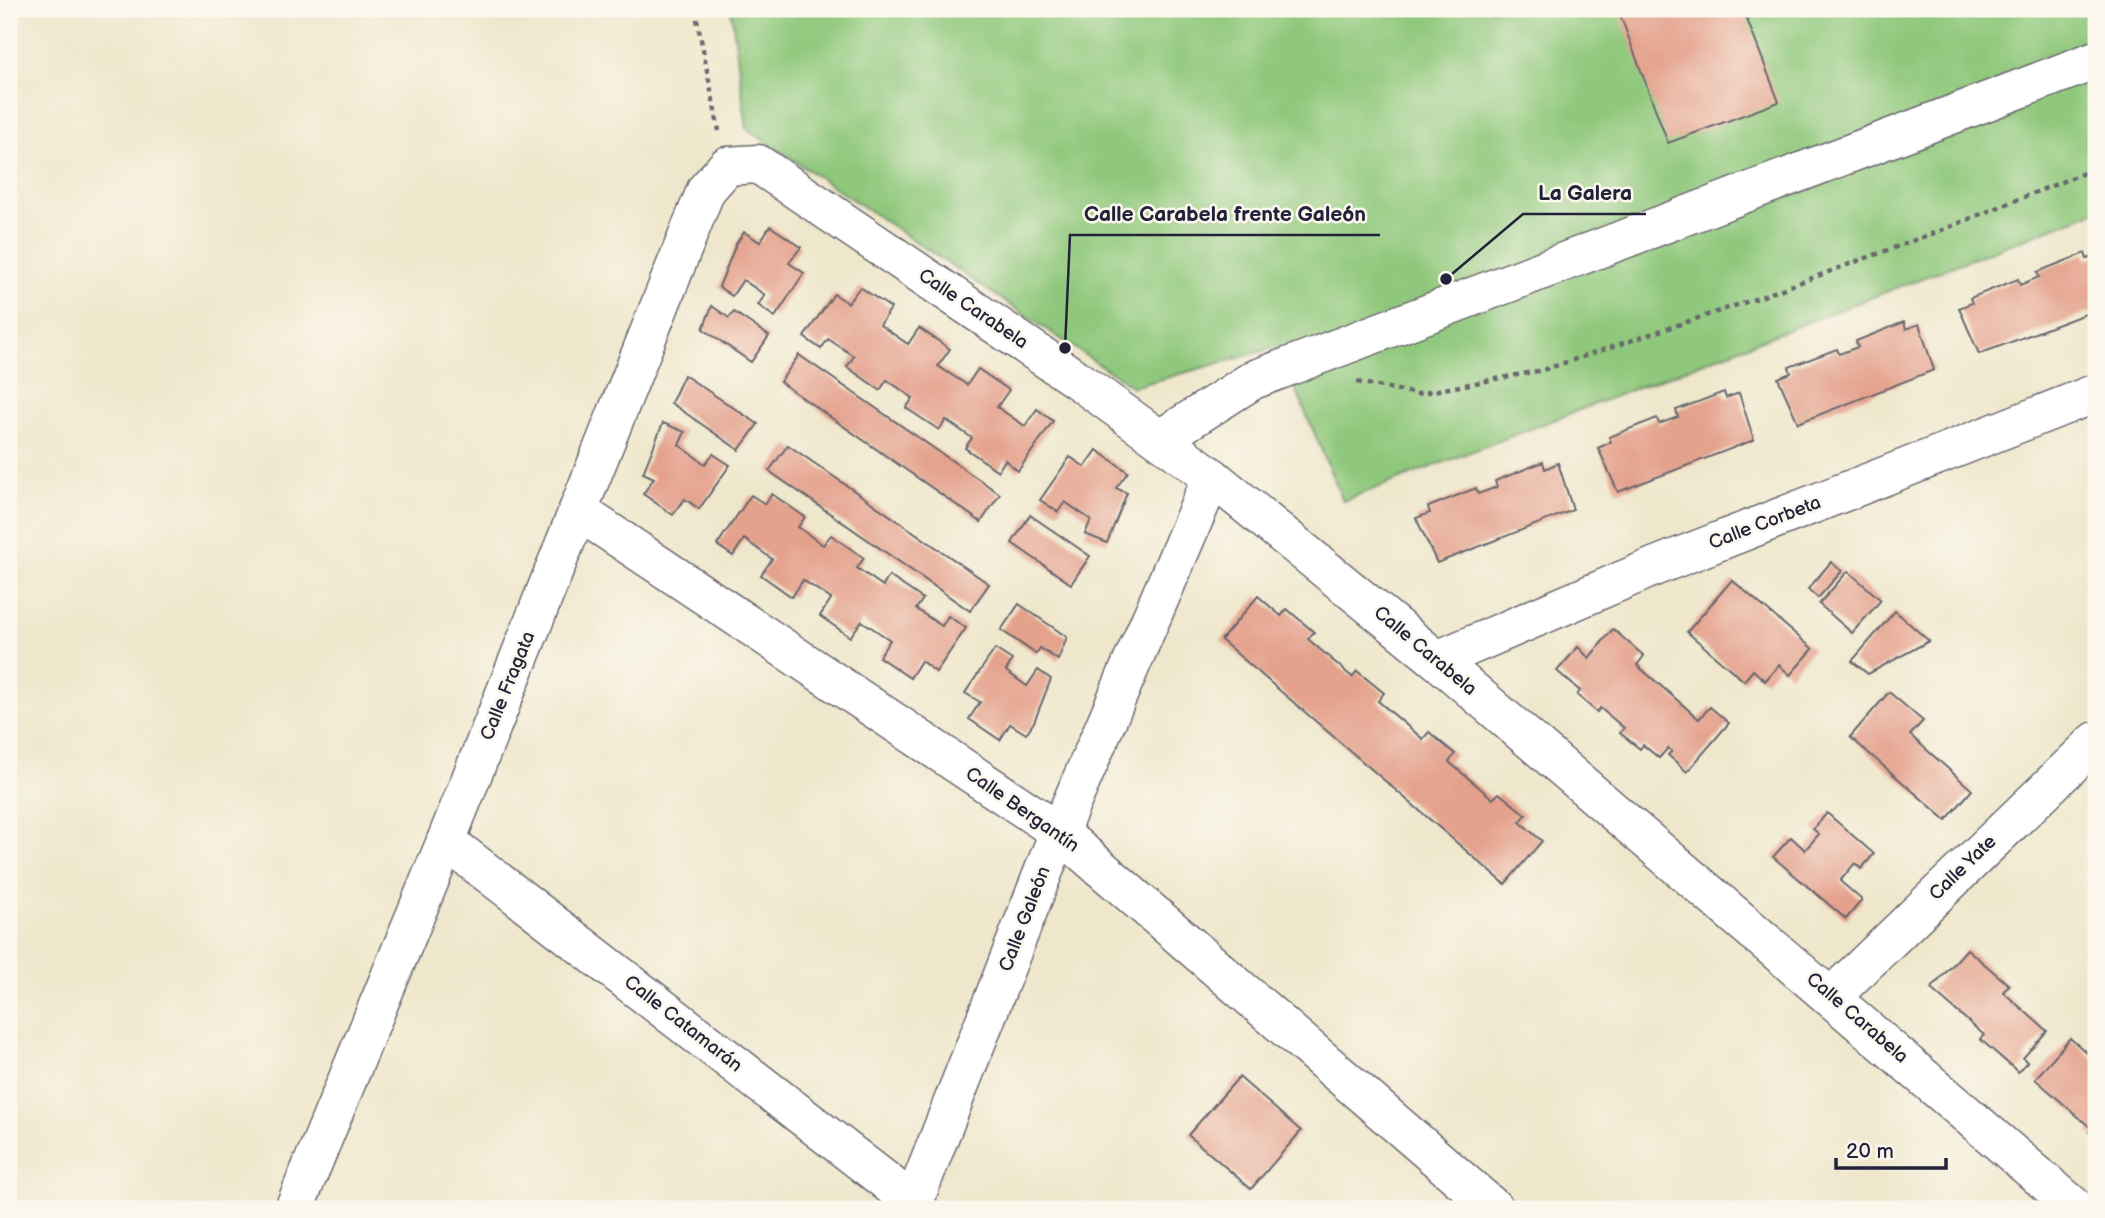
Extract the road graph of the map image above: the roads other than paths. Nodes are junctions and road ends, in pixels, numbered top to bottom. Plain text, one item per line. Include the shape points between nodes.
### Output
1 (2092, 63) edge
2 (727, 166) joint
3 (2096, 393) edge
4 (1160, 439) junction
5 (1212, 477) junction
6 (578, 511) junction
7 (1437, 660) junction
8 (2096, 741) edge
9 (1059, 832) junction
10 (446, 841) junction
11 (1832, 996) junction
12 (307, 1204) edge
13 (915, 1208) edge
14 (1494, 1209) edge
15 (2077, 1209) edge

1 - 4 street via 1254,380
2 - 4 street, Calle Carabela via 758,164
2 - 6 street, Calle Fragata via 706,190
3 - 7 street, Calle Corbeta via 1656,566
4 - 5 street, Calle Carabela
5 - 7 street, Calle Carabela
5 - 9 street, Calle Galeón
6 - 9 street, Calle Bergantín
6 - 10 street, Calle Fragata
7 - 11 street, Calle Carabela
8 - 11 street, Calle Yate
9 - 13 street, Calle Galeón
9 - 14 street, Calle Bergantín
10 - 12 street, Calle Fragata
10 - 13 street, Calle Catamarán
11 - 15 street, Calle Carabela

